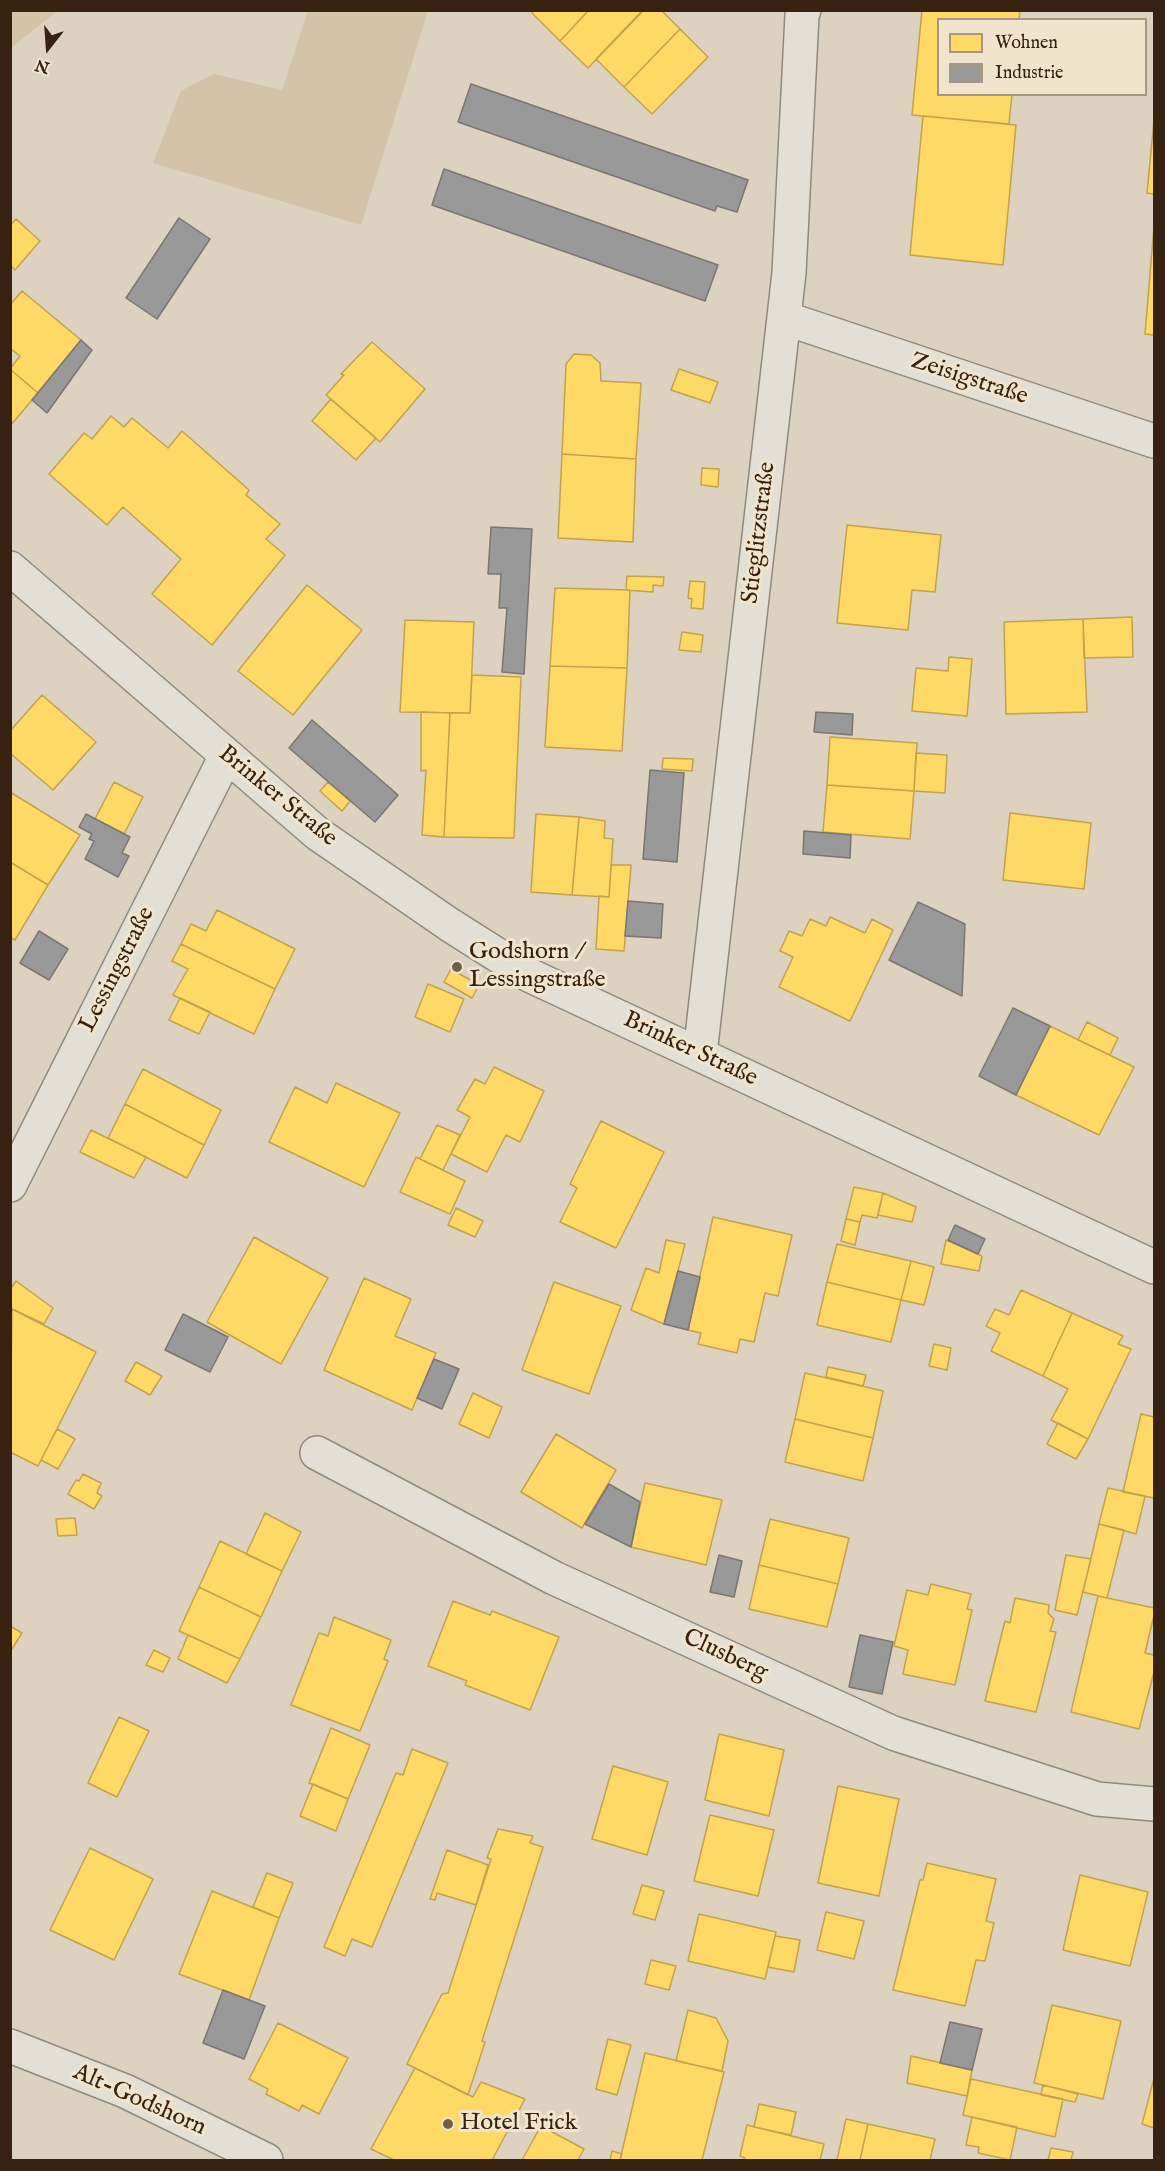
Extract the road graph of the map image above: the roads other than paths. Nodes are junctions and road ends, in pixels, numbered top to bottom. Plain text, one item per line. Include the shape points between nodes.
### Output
1 (804, 10) edge
2 (784, 318) junction
3 (1155, 441) edge
4 (10, 568) edge
5 (226, 756) junction
6 (700, 1054) junction
7 (10, 1185) edge
8 (1155, 1267) edge
9 (317, 1453) dead end
10 (1155, 1804) edge
11 (10, 2046) edge
12 (266, 2160) edge

1 - 2 street, Stieglitzstraße
2 - 3 street, Zeisigstraße
2 - 6 street, Stieglitzstraße
4 - 5 street, Brinker Straße
5 - 6 street, Brinker Straße via 318,834 529,975
5 - 7 street, Lessingstraße
6 - 8 street, Brinker Straße
9 - 10 street, Clusberg via 554,1578 893,1732 1097,1800
11 - 12 street, Alt-Godshorn via 125,2091

